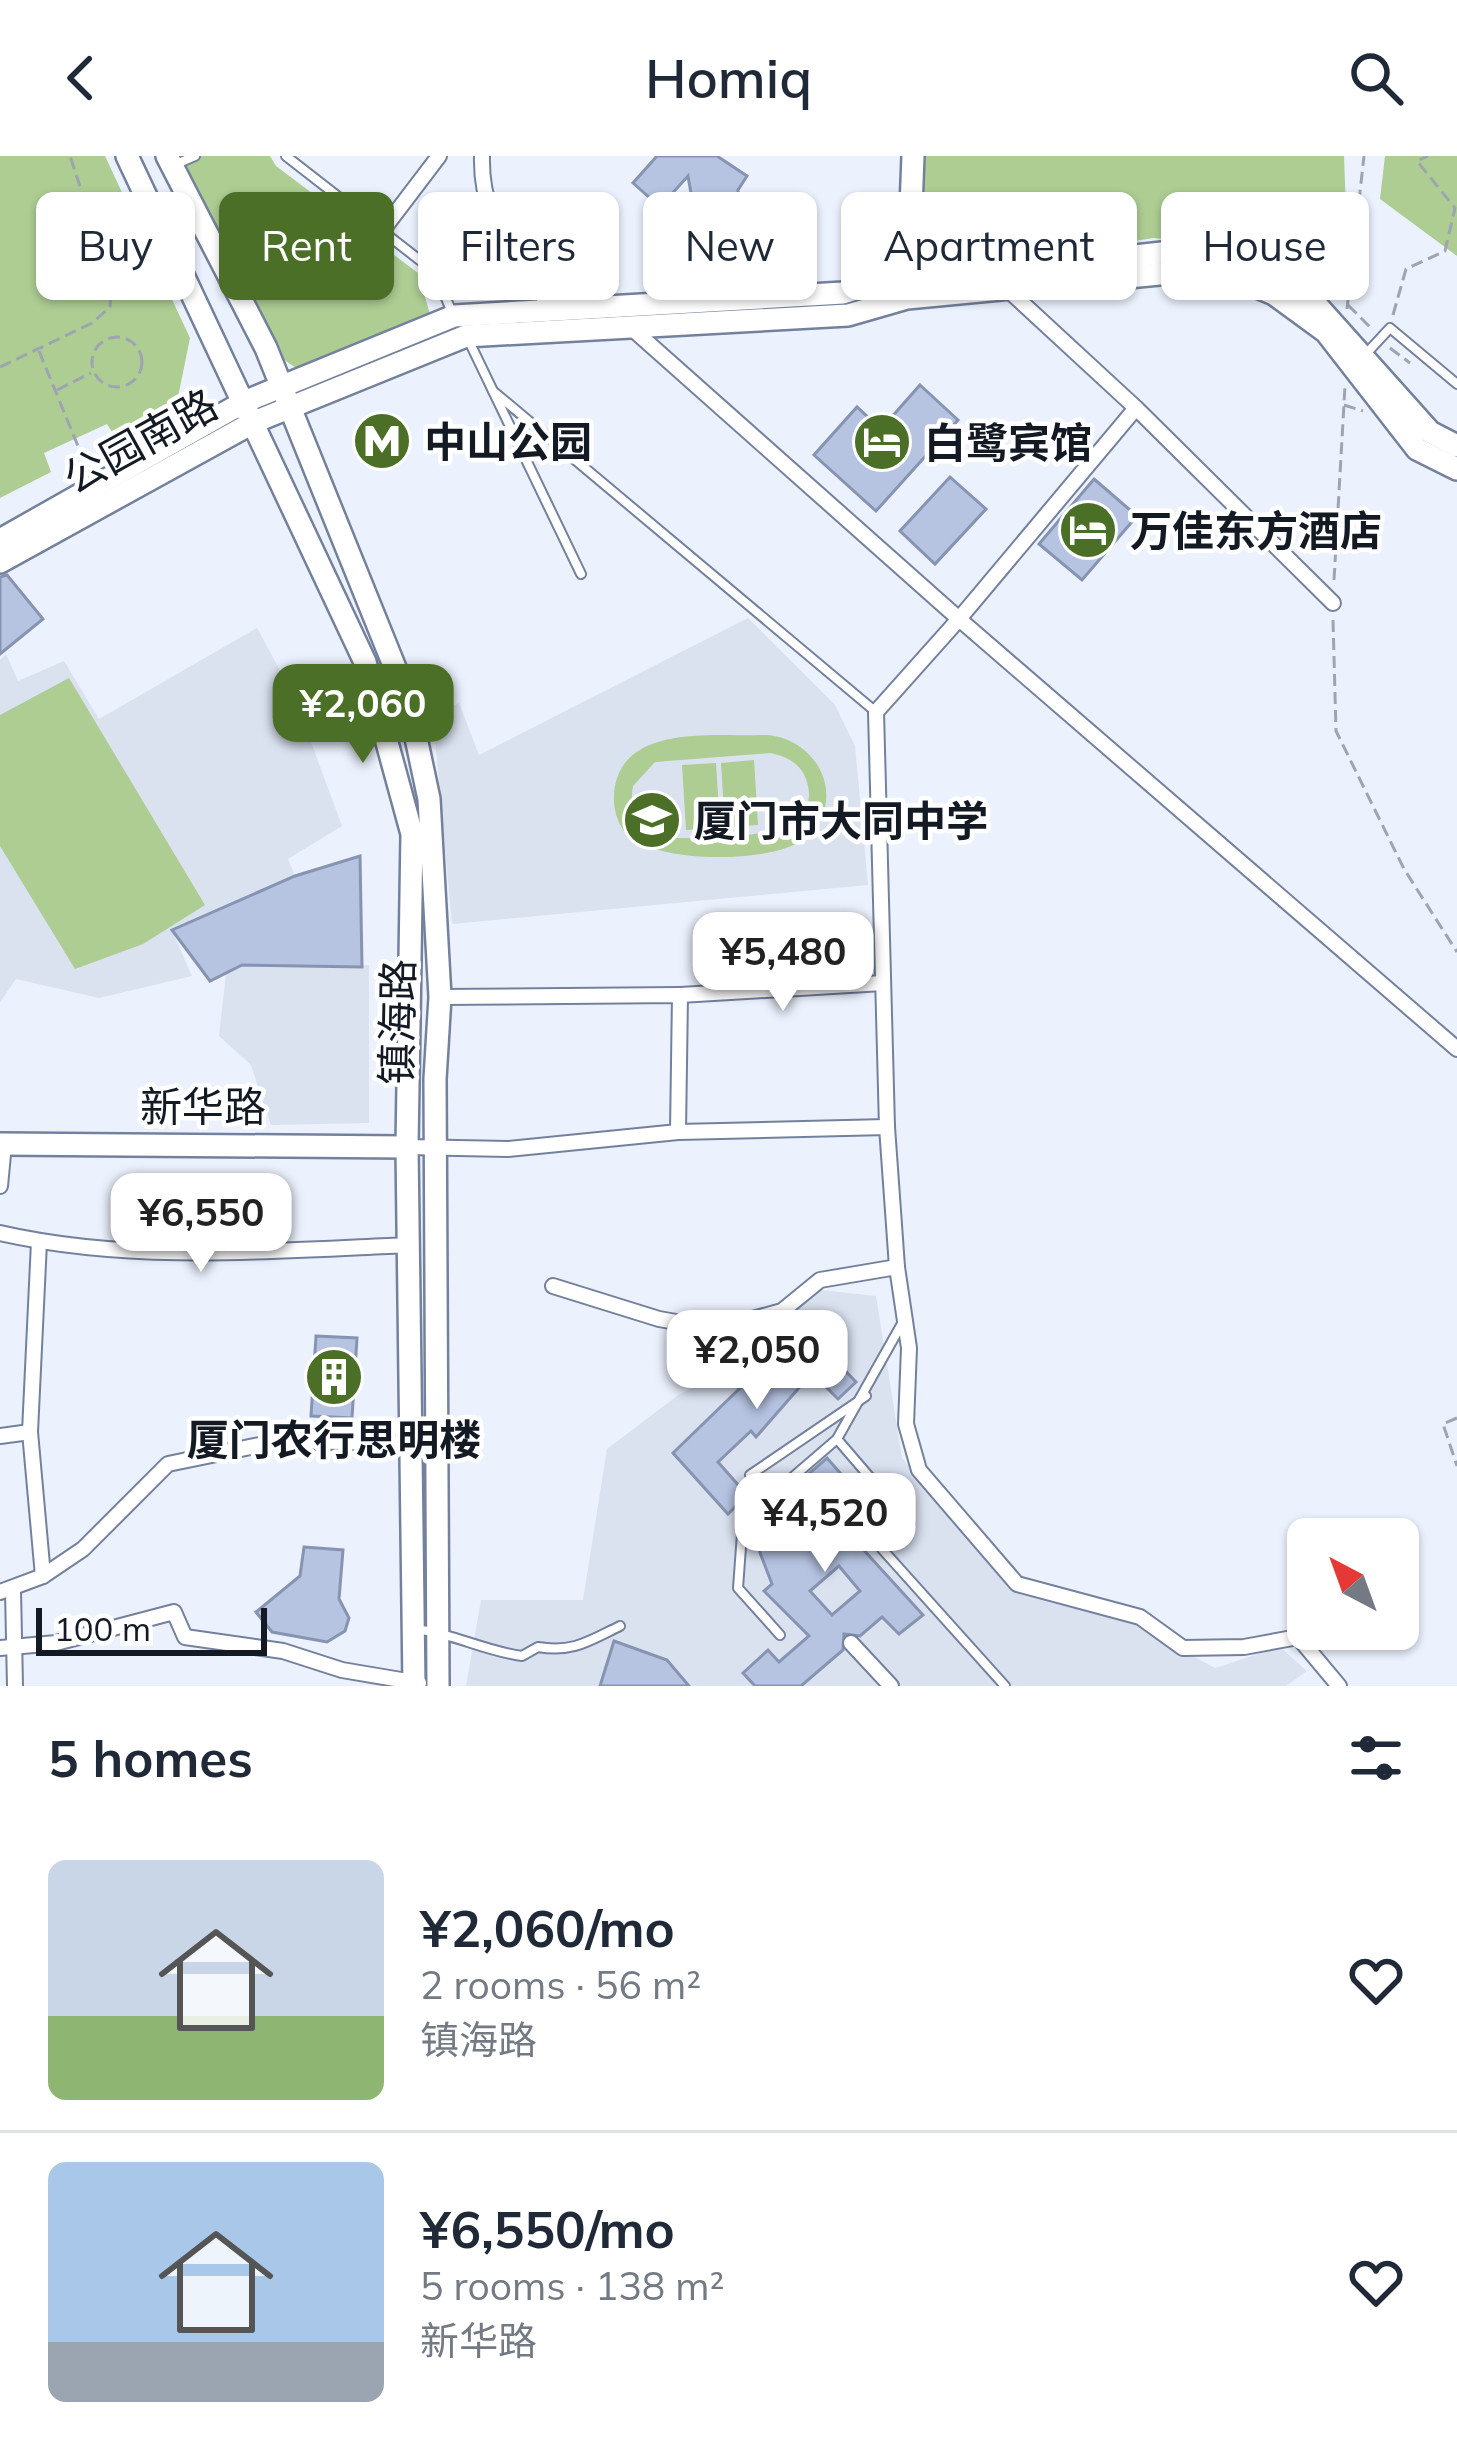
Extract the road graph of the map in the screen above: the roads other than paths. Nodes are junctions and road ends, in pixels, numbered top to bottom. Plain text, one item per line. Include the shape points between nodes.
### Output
1 (127, 156) edge
2 (195, 156) edge
3 (286, 156) edge
4 (439, 156) edge
5 (482, 156) edge
6 (913, 156) edge
7 (169, 161) edge
8 (332, 192) edge
9 (912, 192) edge
10 (394, 215) edge
11 (394, 240) edge
12 (1137, 256) edge
13 (1137, 277) edge
14 (841, 293) edge
15 (901, 300) edge
16 (1020, 300) edge
17 (606, 305) junction
18 (549, 310) junction
19 (454, 316) junction
20 (628, 325) junction
21 (466, 336) junction
22 (1355, 355) junction
23 (1457, 384) edge
24 (279, 386) junction
25 (493, 392) junction
26 (1136, 408) junction
27 (288, 409) junction
28 (249, 412) junction
29 (1457, 446) edge
30 (1457, 469) edge
31 (0, 539) edge
32 (0, 562) edge
33 (581, 574) dead end
34 (1333, 603) road end
35 (958, 619) junction
36 (876, 712) junction
37 (883, 982) junction
38 (680, 995) junction
39 (440, 997) junction
40 (1457, 1049) edge
41 (887, 1127) junction
42 (678, 1132) junction
43 (2, 1144) edge
44 (436, 1146) junction
45 (406, 1147) junction
46 (0, 1186) edge
47 (0, 1233) edge
48 (39, 1242) junction
49 (408, 1245) junction
50 (897, 1267) junction
51 (553, 1286) dead end
52 (904, 1319) junction
53 (866, 1396) junction
54 (30, 1432) junction
55 (0, 1436) edge
56 (837, 1439) junction
57 (411, 1443) junction
58 (750, 1475) dead end
59 (44, 1576) junction
60 (6, 1591) edge
61 (620, 1626) dead end
62 (414, 1629) junction
63 (438, 1632) junction
64 (780, 1635) dead end
65 (851, 1643) dead end
66 (7, 1647) edge
67 (414, 1684) edge
68 (438, 1685) edge
69 (15, 1686) edge
70 (891, 1686) edge
71 (1004, 1686) edge
72 (1339, 1686) edge

1 - 28 main road, 镇海路
2 - 7 lane
3 - 8 lane
4 - 10 street
5 - 18 street via 490,214
6 - 9 main road
7 - 24 main road, 镇海路
11 - 19 lane via 435,272
12 - 22 main road via 1250,262 1303,290 1345,331
13 - 22 main road via 1236,278 1274,294
14 - 17 main road
15 - 20 main road via 848,315
16 - 26 street
17 - 18 main road
17 - 20 street
18 - 19 main road
19 - 24 main road
20 - 21 main road
20 - 35 street
21 - 25 lane
21 - 27 main road
22 - 23 lane via 1390,328
22 - 29 main road via 1430,432
22 - 30 main road via 1417,449
24 - 27 main road, 镇海路
24 - 28 main road
25 - 33 lane
25 - 36 lane
26 - 34 street
26 - 35 street
27 - 28 main road
27 - 39 main road, 镇海路 via 408,700 429,800
28 - 31 main road, 公园南路
28 - 32 main road, 公园南路
28 - 45 main road, 镇海路 via 365,662 412,833
35 - 36 street
35 - 40 street
36 - 37 street
37 - 38 street
37 - 41 street
38 - 39 street
38 - 42 street
39 - 44 main road, 镇海路
41 - 42 street
41 - 50 street
42 - 44 street via 508,1149
43 - 45 main road, 新华路
43 - 46 street
44 - 45 street
44 - 63 main road, 镇海路
45 - 49 main road, 镇海路
47 - 48 street
48 - 49 street via 254,1252
48 - 54 street
49 - 57 main road, 镇海路
50 - 51 street via 820,1280 782,1310 716,1329
50 - 52 street
52 - 53 lane
52 - 72 street via 906,1424 919,1470 1016,1584 1140,1617 1183,1648 1298,1637
53 - 56 lane
53 - 58 lane
54 - 55 street
54 - 59 street
56 - 64 lane via 743,1520 738,1588
56 - 71 lane via 910,1524 882,1549
57 - 59 street via 279,1441 168,1464 83,1549
57 - 62 main road, 镇海路
59 - 60 street
60 - 66 street
61 - 63 lane via 587,1645 538,1647 522,1656
62 - 63 lane
62 - 67 main road, 镇海路
63 - 68 main road, 镇海路
65 - 70 street
66 - 67 street via 56,1643 174,1612 185,1637
66 - 69 street
67 - 68 street

